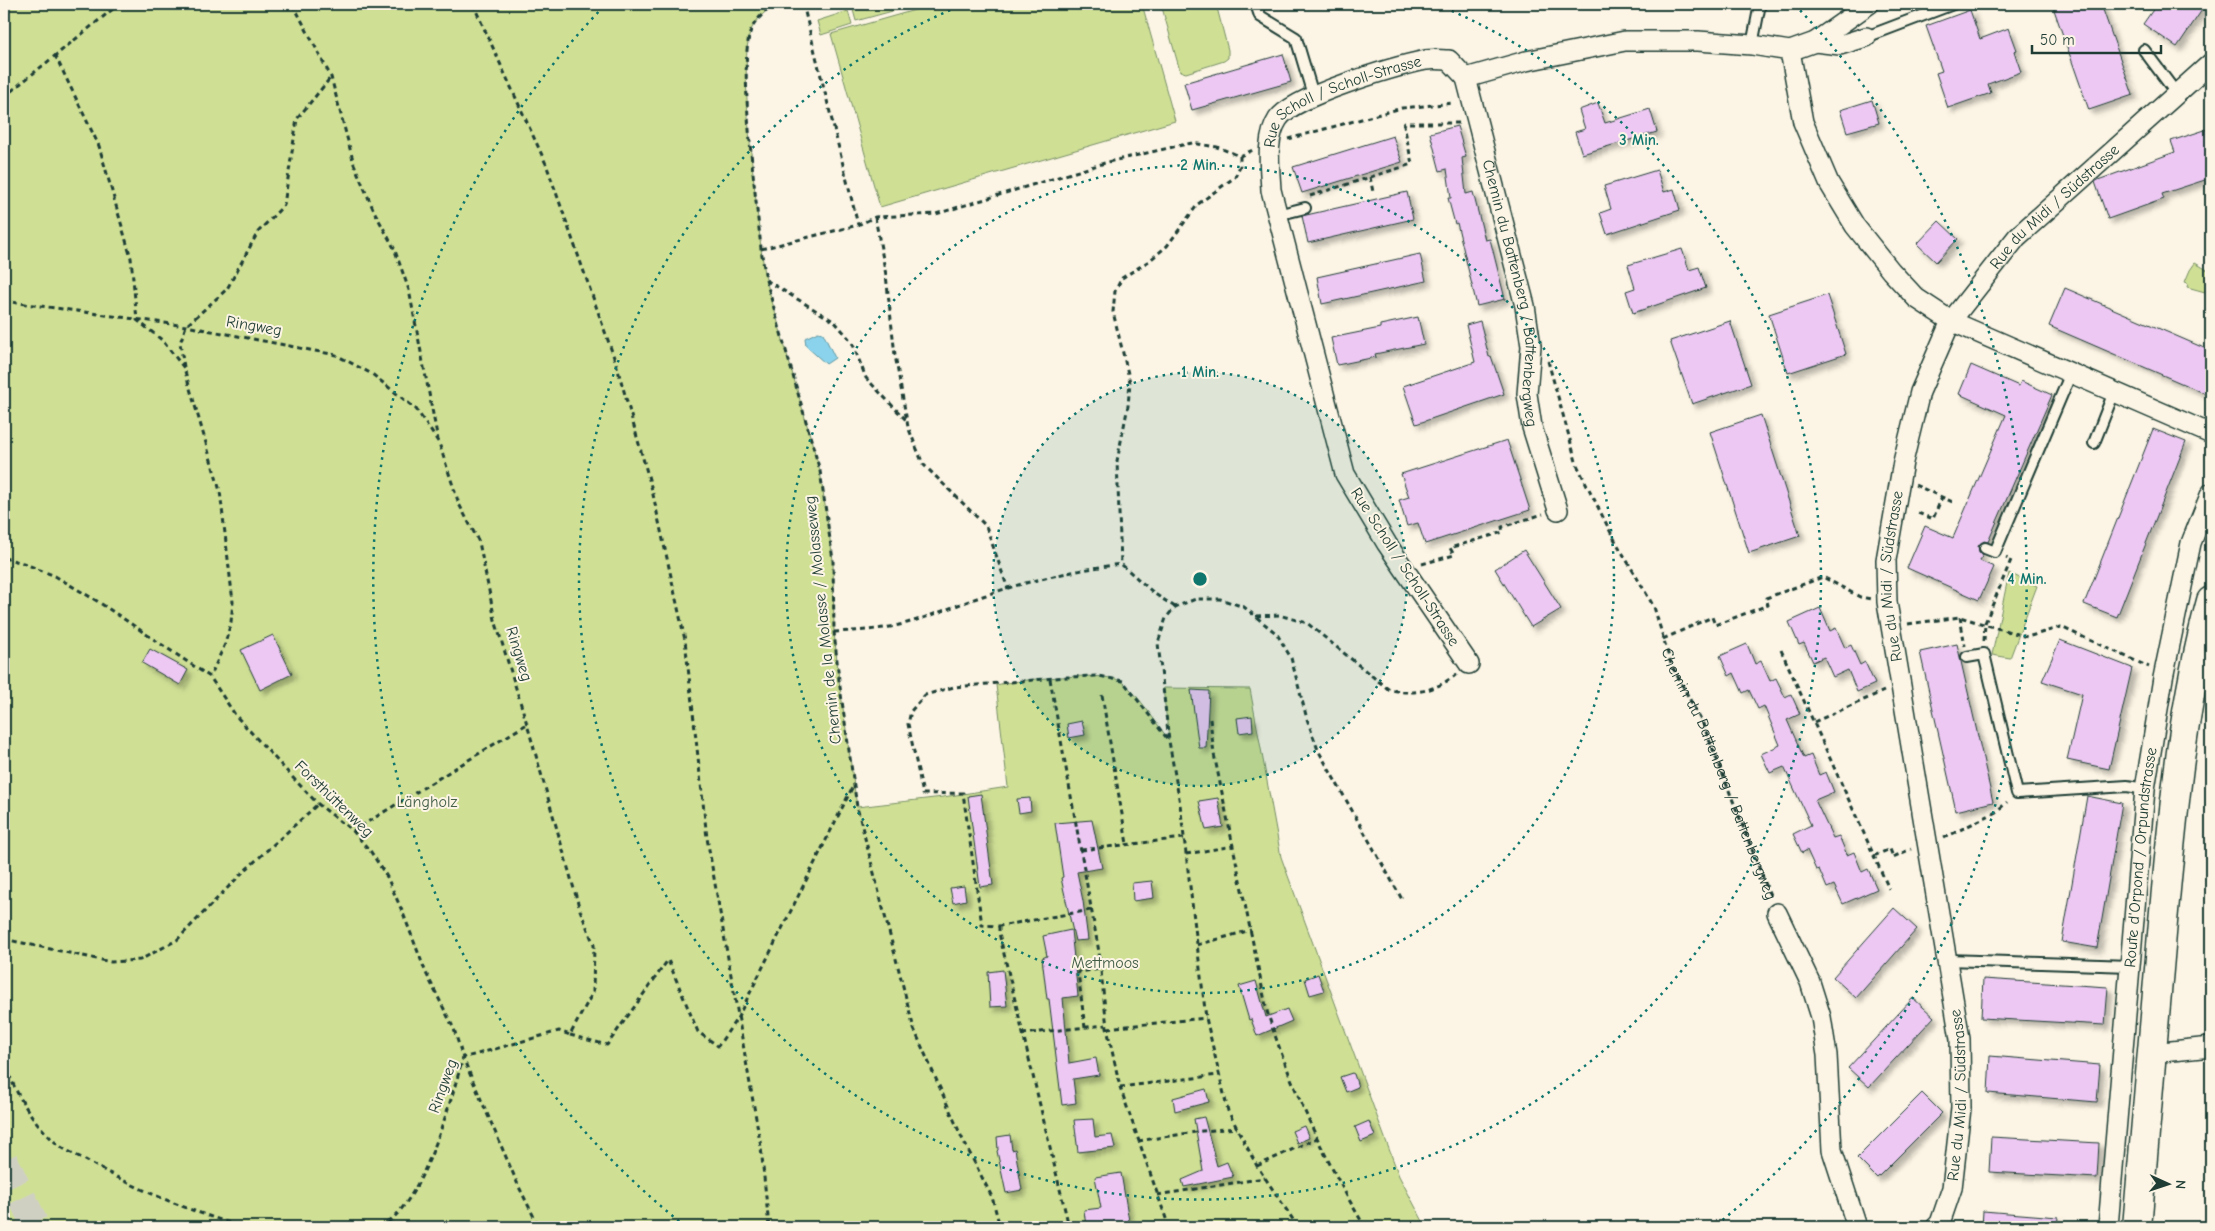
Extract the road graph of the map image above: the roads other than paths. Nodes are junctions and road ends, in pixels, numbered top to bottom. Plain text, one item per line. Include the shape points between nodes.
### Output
1 (1256, 4) edge
2 (1760, 4) edge
3 (1869, 4) edge
4 (1952, 4) edge
5 (1866, 37) joint
6 (1815, 42) junction
7 (1752, 45) junction
8 (2144, 50) dead end
9 (1790, 52) junction
10 (2211, 63) edge
11 (1466, 78) junction
12 (2176, 93) junction
13 (1313, 95) junction
14 (1305, 208) dead end
15 (1277, 215) junction
16 (1951, 321) junction
17 (2071, 373) junction
18 (2114, 392) junction
19 (2211, 434) edge
20 (2094, 443) dead end
21 (2211, 493) edge
22 (1558, 510) road end
23 (1985, 548) dead end
24 (2211, 601) edge
25 (2204, 654) edge
26 (1967, 657) road end
27 (1469, 664) road end
28 (2145, 789) junction
29 (1777, 912) road end
30 (1947, 960) junction
31 (2130, 966) junction
32 (2211, 1047) edge
33 (2152, 1053) junction
34 (1857, 1227) edge
35 (1936, 1227) edge
36 (2108, 1227) edge
37 (2137, 1227) edge

1 - 13 lane via 1260,16 1296,38
2 - 7 lane
3 - 6 street
4 - 5 lane
5 - 6 street via 1840,45
6 - 9 street
7 - 9 street
7 - 11 street via 1698,41 1625,42 1526,61
8 - 12 lane
9 - 16 street via 1803,122 1833,190 1855,226 1891,271 1916,298
10 - 12 street, Rue du Midi / Südstrasse
11 - 13 street, Rue Scholl / Scholl-Strasse via 1449,60 1427,60
11 - 22 street, Chemin du Battenberg / Battenbergweg via 1525,306 1531,346 1527,394 1532,427
12 - 16 street, Rue du Midi / Südstrasse via 2017,237
13 - 15 street, Rue Scholl / Scholl-Strasse via 1292,106 1278,119 1270,144 1271,190
14 - 15 lane
15 - 27 street, Rue Scholl / Scholl-Strasse via 1345,474 1404,569
16 - 17 street
16 - 30 street, Rue du Midi / Südstrasse via 1920,392 1903,462 1886,560 1888,602
17 - 18 street
17 - 23 lane via 1995,552
18 - 19 street
18 - 20 lane
21 - 28 street, Route d'Orpond / Orpundstrasse via 2191,543 2163,678
24 - 25 main road, Route d'Orpond / Orpundstrasse
25 - 33 main road, Route d'Orpond / Orpundstrasse via 2184,728 2172,817
26 - 28 lane via 1984,654 2017,793 2127,786
28 - 31 street, Route d'Orpond / Orpundstrasse
29 - 34 street, Chemin du Battenberg / Battenbergweg via 1810,982 1821,1017 1827,1055 1832,1150
30 - 31 lane
30 - 35 street, Rue du Midi / Südstrasse via 1960,1039 1961,1108 1952,1188
31 - 36 street, Route d'Orpond / Orpundstrasse
32 - 33 street
33 - 37 main road, Route d'Orpond / Orpundstrasse

